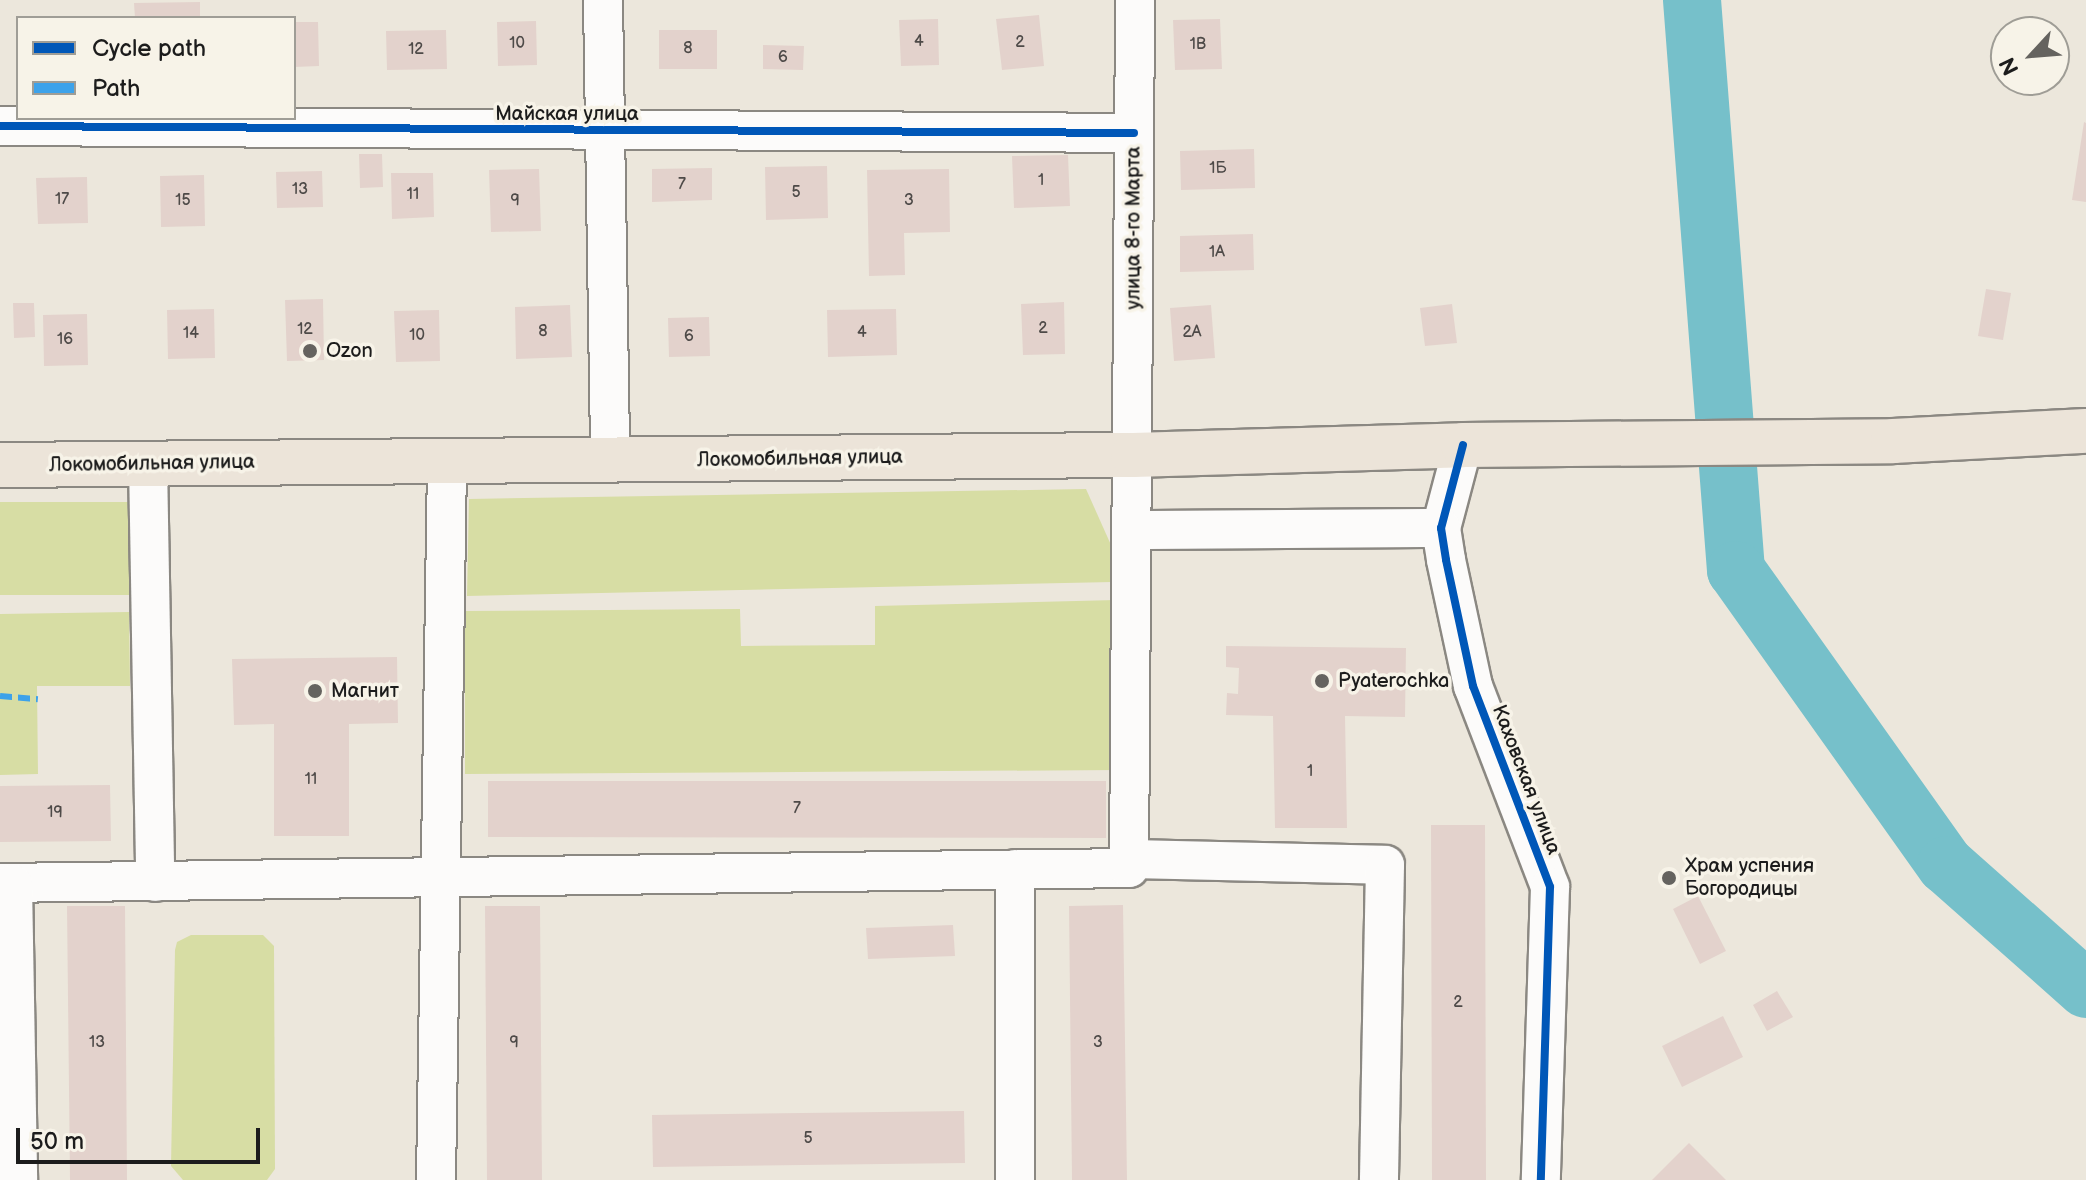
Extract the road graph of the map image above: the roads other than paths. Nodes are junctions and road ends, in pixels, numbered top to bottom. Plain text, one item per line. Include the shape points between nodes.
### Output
1 (603, 0) edge
2 (1135, 0) edge
3 (0, 126) edge
4 (603, 130) junction
5 (1134, 133) junction
6 (2086, 431) edge
7 (1463, 445) junction
8 (1133, 455) junction
9 (610, 461) junction
10 (447, 462) junction
11 (148, 463) junction
12 (0, 465) edge
13 (1441, 528) junction
14 (1133, 530) junction
15 (1129, 859) junction
16 (1015, 869) junction
17 (437, 877) junction
18 (155, 882) junction
19 (6, 884) edge
20 (18, 1180) edge
21 (436, 1180) edge
22 (1015, 1180) edge
23 (1379, 1180) edge
24 (1541, 1180) edge

1 - 4 street
2 - 5 street, улица 8-го Марта
3 - 4 street, Майская улица
4 - 5 street, Майская улица
4 - 9 street
5 - 8 street, улица 8-го Марта
6 - 7 main road, Локомобильная улица via 1893,441
7 - 8 main road, Локомобильная улица
7 - 13 street, Каховская улица
8 - 9 main road, Локомобильная улица
8 - 14 street, улица 8-го Марта
9 - 10 main road, Локомобильная улица
10 - 11 main road, Локомобильная улица
10 - 17 street
11 - 12 main road, Локомобильная улица
11 - 18 street
13 - 14 street
13 - 24 street, Каховская улица via 1473,686 1550,887
14 - 15 street, улица 8-го Марта
15 - 16 street via 1129,868
15 - 23 street via 1385,865
16 - 17 street
16 - 22 street
17 - 18 street
17 - 21 street
18 - 19 street
19 - 20 street

